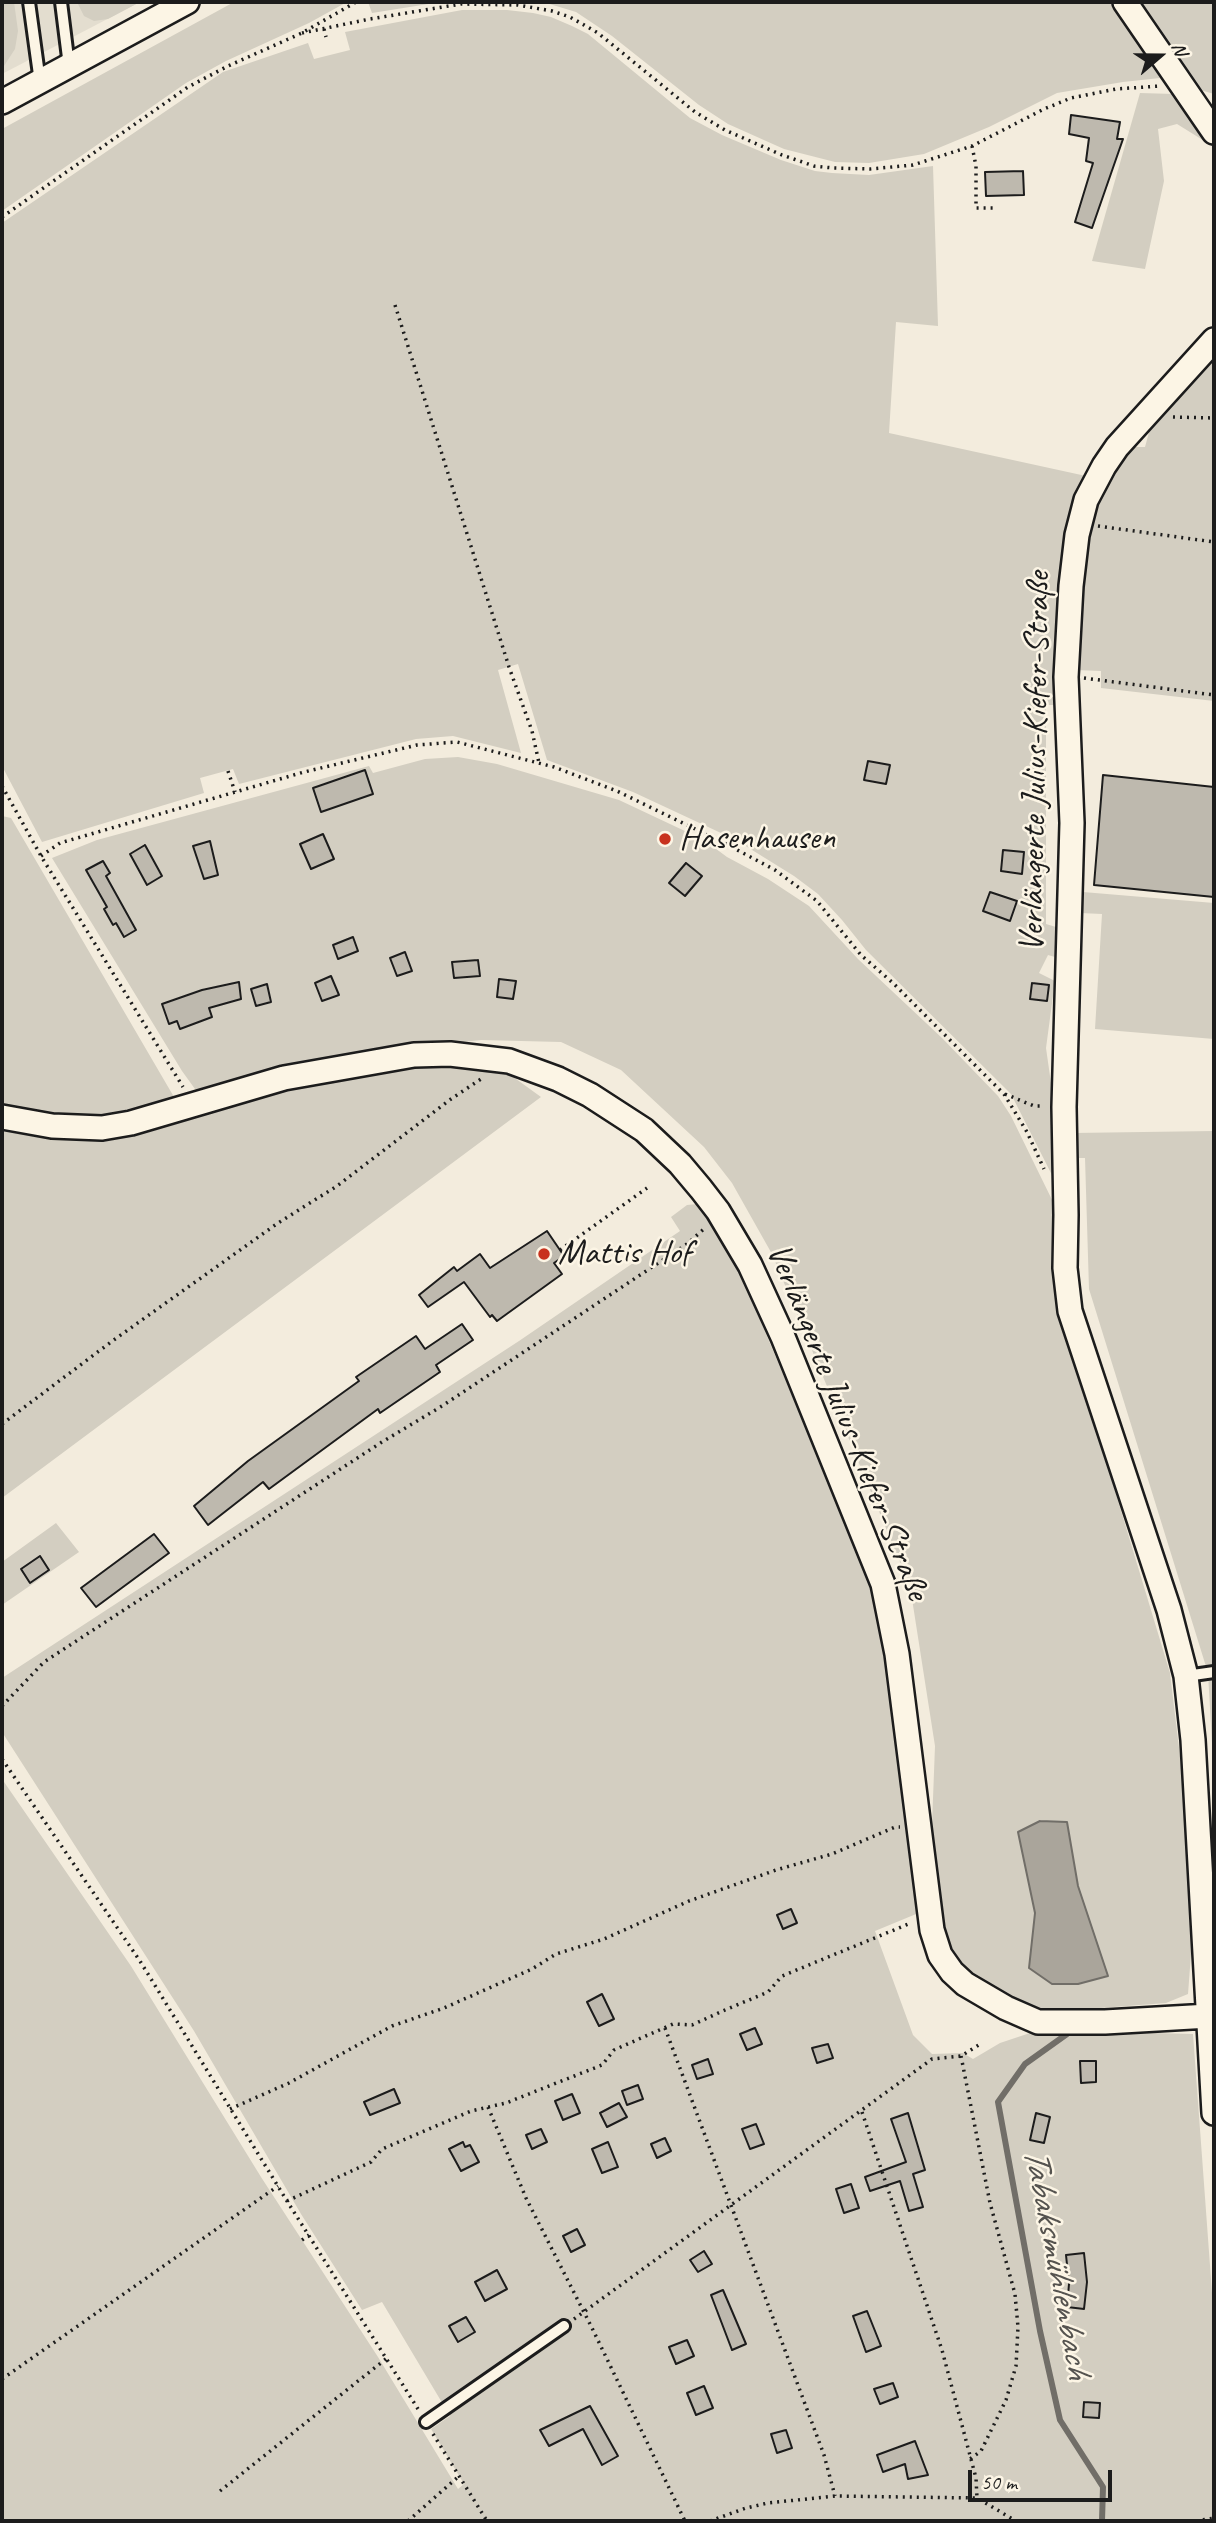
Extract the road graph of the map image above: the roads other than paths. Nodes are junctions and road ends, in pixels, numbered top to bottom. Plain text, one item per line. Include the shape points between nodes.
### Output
1 (30, 2) edge
2 (61, 2) edge
3 (187, 2) edge
4 (1125, 2) edge
5 (69, 66) junction
6 (40, 82) junction
7 (2, 102) edge
8 (1214, 132) edge
9 (1214, 340) edge
10 (2, 1116) edge
11 (1214, 1672) edge
12 (1186, 1676) junction
13 (1209, 2016) junction
14 (1214, 2113) edge
15 (564, 2326) road end
16 (426, 2422) road end

1 - 6 lane
2 - 5 lane
3 - 5 street
4 - 8 street
5 - 6 street
6 - 7 street
9 - 12 street, Verlängerte Julius-Kiefer-Straße via 1117,447 1086,500 1071,586 1066,677 1072,823 1064,1107 1065,1268 1070,1311 1170,1610
10 - 13 street, Verlängerte Julius-Kiefer-Straße via 52,1126 102,1128 131,1124 284,1078 414,1055 470,1055 509,1061 572,1085 644,1130 680,1164 718,1211 750,1265 883,1584 897,1654 929,1915 940,1955 965,1984 1038,2022
11 - 12 lane
12 - 13 street, Verlängerte Julius-Kiefer-Straße
13 - 14 street, Verlängerte Julius-Kiefer-Straße
15 - 16 lane

